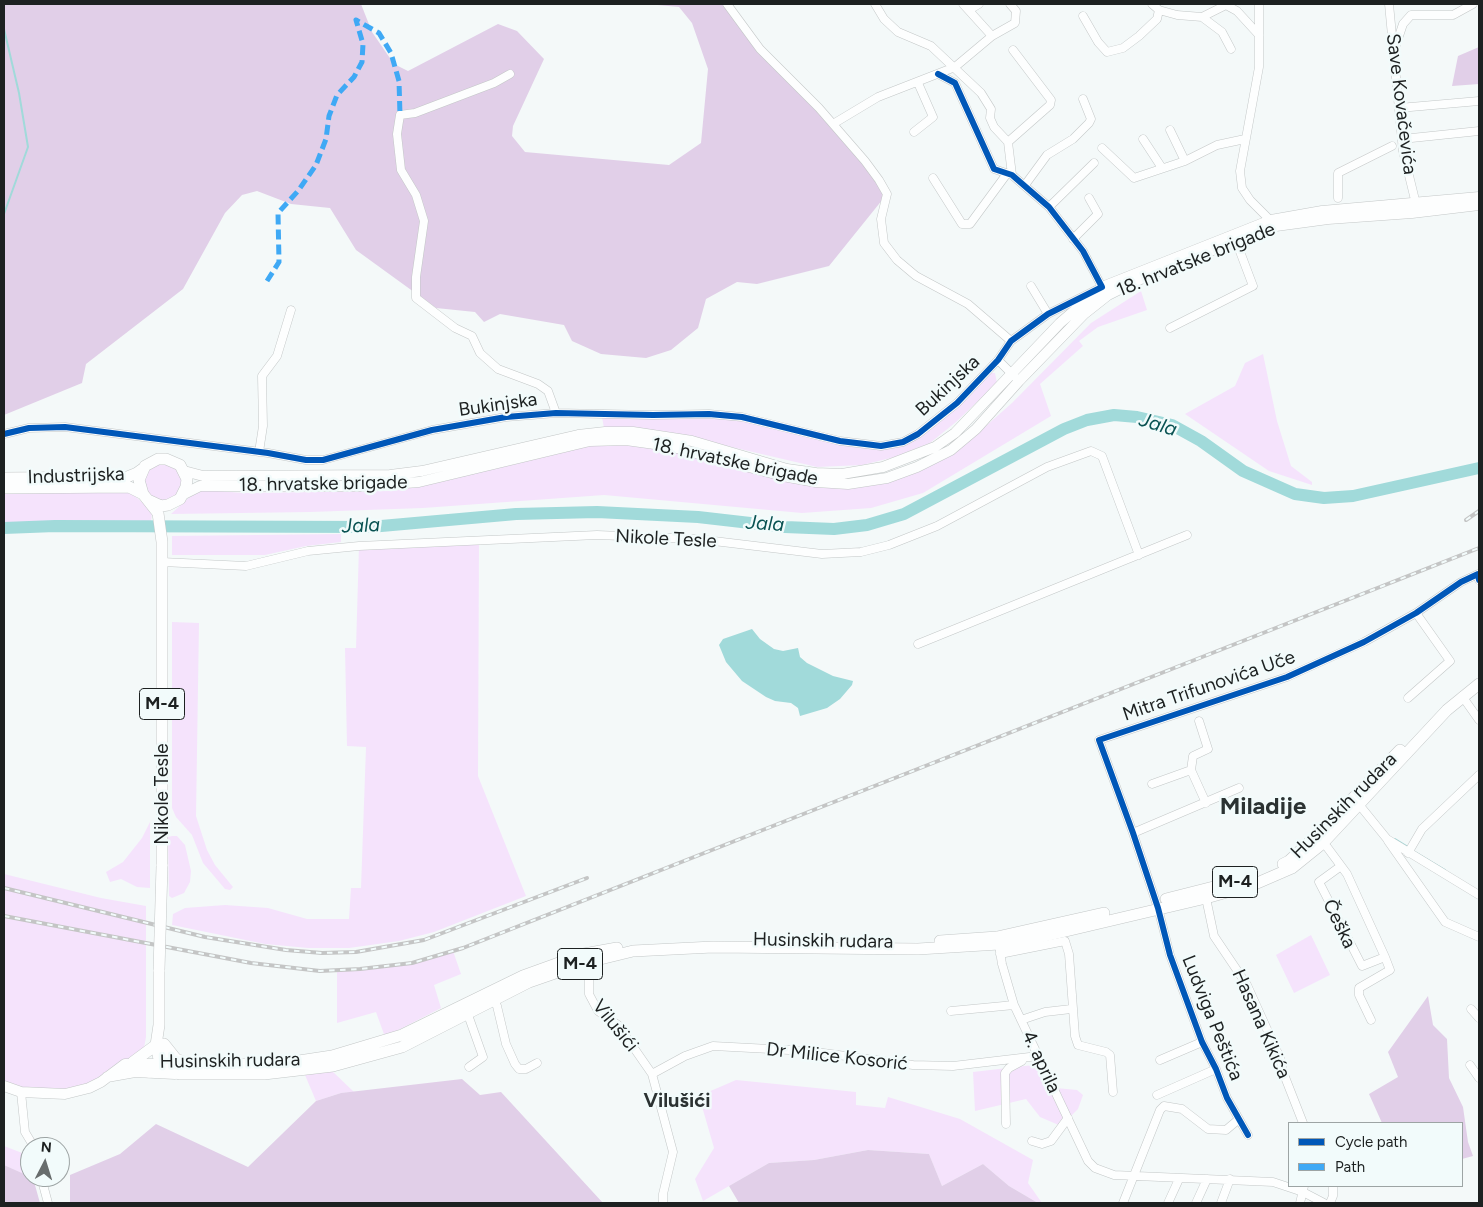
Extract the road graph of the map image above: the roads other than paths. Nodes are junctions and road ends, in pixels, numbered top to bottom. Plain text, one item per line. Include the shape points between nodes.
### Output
1 (727, 4) edge
2 (875, 4) edge
3 (963, 4) edge
4 (979, 4) edge
5 (1010, 4) edge
6 (1152, 4) edge
7 (1226, 4) edge
8 (1259, 4) edge
9 (1389, 4) edge
10 (1473, 4) edge
11 (969, 10) junction
12 (1159, 10) junction
13 (1083, 16) dead end
14 (1202, 17) junction
15 (1258, 35) junction
16 (992, 36) junction
17 (1231, 49) dead end
18 (1013, 50) dead end
19 (1394, 52) junction
20 (955, 67) junction
21 (510, 74) dead end
22 (938, 74) junction
23 (918, 83) junction
24 (1083, 98) dead end
25 (1479, 101) edge
26 (1399, 108) junction
27 (833, 124) junction
28 (1170, 130) dead end
29 (1479, 131) edge
30 (914, 132) dead end
31 (1143, 139) dead end
32 (1245, 139) junction
33 (1402, 139) junction
34 (1008, 142) junction
35 (1392, 146) dead end
36 (1102, 148) dead end
37 (1185, 161) junction
38 (1094, 163) dead end
39 (1162, 168) junction
40 (1009, 175) junction
41 (933, 178) dead end
42 (1025, 185) junction
43 (1479, 197) edge
44 (1089, 198) dead end
45 (1338, 198) dead end
46 (1416, 204) junction
47 (1479, 205) edge
48 (1049, 207) junction
49 (1274, 223) junction
50 (1073, 239) junction
51 (1236, 241) junction
52 (1031, 286) dead end
53 (1102, 287) junction
54 (291, 310) dead end
55 (1048, 314) junction
56 (1170, 328) dead end
57 (1011, 341) junction
58 (998, 360) junction
59 (1015, 377) junction
60 (556, 413) junction
61 (4, 434) edge
62 (259, 452) junction
63 (145, 466) junction
64 (184, 471) junction
65 (4, 478) edge
66 (4, 488) edge
67 (184, 494) junction
68 (145, 497) junction
69 (174, 503) junction
70 (163, 516) junction
71 (1187, 535) dead end
72 (1139, 555) junction
73 (162, 562) junction
74 (1479, 576) edge
75 (1416, 613) junction
76 (918, 644) dead end
77 (1479, 675) edge
78 (1479, 684) edge
79 (1462, 696) junction
80 (1408, 698) dead end
81 (1479, 720) edge
82 (1199, 722) dead end
83 (1192, 770) junction
84 (1479, 775) edge
85 (1152, 784) dead end
86 (1239, 788) dead end
87 (1357, 802) junction
88 (1206, 803) junction
89 (1133, 833) junction
90 (1386, 839) junction
91 (1323, 843) junction
92 (1408, 853) junction
93 (1341, 866) junction
94 (1479, 895) edge
95 (1206, 898) junction
96 (1157, 905) junction
97 (1479, 937) edge
98 (999, 945) junction
99 (1385, 957) junction
100 (584, 963) junction
101 (493, 1000) junction
102 (1014, 1005) junction
103 (1071, 1009) junction
104 (1471, 1009) dead end
105 (467, 1012) junction
106 (950, 1012) dead end
107 (1479, 1018) edge
108 (1022, 1020) junction
109 (1371, 1020) dead end
110 (1202, 1042) junction
111 (160, 1045) junction
112 (1038, 1056) junction
113 (1028, 1058) junction
114 (1160, 1060) dead end
115 (133, 1062) junction
116 (537, 1063) dead end
117 (162, 1064) junction
118 (188, 1064) junction
119 (1470, 1065) dead end
120 (469, 1067) dead end
121 (1216, 1069) junction
122 (150, 1072) junction
123 (180, 1074) junction
124 (652, 1074) junction
125 (106, 1077) junction
126 (1479, 1078) edge
127 (4, 1086) edge
128 (21, 1092) junction
129 (1113, 1092) dead end
130 (1157, 1095) dead end
131 (1068, 1118) junction
132 (1239, 1119) junction
133 (1303, 1122) edge
134 (1006, 1124) dead end
135 (1248, 1135) dead end
136 (28, 1137) edge
137 (1032, 1141) dead end
138 (1134, 1176) junction
139 (1206, 1178) junction
140 (1179, 1179) junction
141 (1230, 1179) junction
142 (1288, 1185) edge
143 (44, 1187) edge
144 (1332, 1187) edge
145 (1304, 1189) edge
146 (48, 1203) edge
147 (663, 1203) edge
148 (1123, 1203) edge
149 (1168, 1203) edge
150 (1196, 1203) edge
151 (1221, 1203) edge
152 (1300, 1203) edge
153 (1324, 1203) edge
154 (1330, 1203) edge

1 - 27 street via 760,49
2 - 20 street via 884,19 898,32 931,46
3 - 11 street
4 - 11 street
5 - 16 street via 1016,11 1015,23
6 - 12 street
7 - 14 street
7 - 15 street via 1237,11
8 - 15 street
9 - 19 street, Save Kovačevića
10 - 19 street via 1452,15 1410,15 1403,24
11 - 16 street
12 - 13 street via 1158,19 1140,36 1123,48 1107,52
12 - 14 street
14 - 17 street via 1222,32
15 - 32 street via 1259,67
16 - 20 street
18 - 34 street via 1050,100 1050,106
19 - 26 street, Save Kovačevića
20 - 22 street
20 - 34 street via 988,102 994,127
21 - 60 street, Bukinjska via 415,113 400,115 397,134 401,170 416,196 424,221 416,298 455,328 472,336 480,353 498,369 548,391
22 - 23 street
22 - 40 street via 954,83 994,169
23 - 27 street via 878,97
23 - 30 street via 933,118
24 - 42 street via 1091,119 1089,124 1047,155
25 - 26 street
26 - 33 street, Save Kovačevića
27 - 57 street via 865,161 887,194 881,219 884,243 892,254 916,276 968,304
28 - 37 street
29 - 33 street
31 - 39 street
32 - 37 street via 1217,145
32 - 49 street via 1240,171 1242,188
33 - 46 street, Save Kovačevića
34 - 40 street
35 - 45 street via 1338,173
36 - 39 street via 1134,178
37 - 39 street
38 - 48 street
40 - 41 street via 970,224 962,224
40 - 42 street
42 - 48 street
43 - 46 main road, 18. hrvatske brigade
44 - 50 street via 1098,214
46 - 49 main road, 18. hrvatske brigade via 1322,211
47 - 49 main road, 18. hrvatske brigade
48 - 50 street
49 - 51 main road, 18. hrvatske brigade
49 - 53 main road, 18. hrvatske brigade
50 - 53 street
51 - 56 street, 18. hrvatske brigade via 1253,286
51 - 59 main road, 18. hrvatske brigade via 1165,268 1108,295
52 - 55 street
53 - 55 street, Bukinjska
53 - 59 main road, 18. hrvatske brigade via 1060,323
54 - 62 street via 277,356 262,376 263,426
55 - 57 street, Bukinjska
57 - 58 street, Bukinjska
58 - 59 street
58 - 60 street, Bukinjska via 956,403 918,434 891,445 840,441 726,414
59 - 64 main road, 18. hrvatske brigade via 956,433 935,447 883,466 842,474 786,469 659,435 605,432 578,435 422,472 390,475 203,476
59 - 67 main road, 18. hrvatske brigade via 976,430 951,450 887,478 848,484 782,476 668,446 626,440 590,441 419,482 366,486 200,486
60 - 62 street, Bukinjska via 506,417 432,430 323,460 293,459
61 - 62 street, Bukinjska via 29,428 65,428
63 - 64 main road via 166,458 180,465
63 - 65 main road, Industrijska via 127,477
63 - 68 main road via 139,480
64 - 67 main road
66 - 68 main road, Industrijska via 128,487
67 - 69 main road, M-4
68 - 69 main road via 161,506
68 - 70 main road
69 - 70 main road, Nikole Tesle / M-4
70 - 73 main road, Nikole Tesle / M-4
71 - 72 street
72 - 73 street, Nikole Tesle via 1102,456 1092,451 1047,467 937,526 861,552 822,554 697,539 597,535 359,546 308,552 246,566
72 - 76 street
73 - 111 main road, Nikole Tesle / M-4, bridge
74 - 75 street, Mitra Trifunovića Uče via 1460,582
75 - 80 street via 1450,661
75 - 89 street, Mitra Trifunovića Uče via 1349,650 1287,677 1099,740
77 - 87 main road, Husinskih rudara / M-4 via 1459,690
78 - 79 main road, Husinskih rudara / M-4
79 - 81 street
79 - 87 main road, Husinskih rudara / M-4
82 - 83 street, Mitra Trifunovića Uče via 1208,749 1193,756
83 - 85 street
83 - 88 street
84 - 92 street via 1422,829
86 - 88 street
87 - 90 street
87 - 91 main road, Husinskih rudara / M-4
87 - 96 main road, Husinskih rudara / M-4 via 1289,861 1255,877
88 - 89 street
89 - 96 street, Mitra Trifunovića Uče
90 - 92 street
90 - 97 street via 1445,922
91 - 93 street, Češka
91 - 95 main road, Husinskih rudara / M-4 via 1292,868 1255,884
92 - 94 street
93 - 99 street, Češka
93 - 99 street, Češka via 1319,882 1358,963 1362,966
95 - 96 main road, Husinskih rudara / M-4
95 - 133 street, Hasana Kikića via 1214,936 1247,985 1280,1058
96 - 98 main road, Husinskih rudara / M-4
96 - 110 street, Ludviga Peštića via 1170,955
98 - 100 main road, Husinskih rudara / M-4 via 918,949 713,947 633,951
98 - 102 street, 4. aprila
98 - 103 street, Husinskih rudara via 1066,941
98 - 118 main road, Husinskih rudara / M-4 via 711,939 632,945 584,954 523,976 402,1035 371,1046 279,1064
99 - 109 street via 1390,970 1359,988 1358,995
100 - 101 main road, Husinskih rudara / M-4 via 530,982
100 - 124 street, Vilušići via 589,994 598,1012 618,1025
101 - 105 main road, Husinskih rudara / M-4
101 - 116 street via 515,1064 519,1069 526,1069
102 - 106 street
102 - 108 street, 4. aprila
103 - 108 street via 1045,1012
103 - 129 street, Husinskih rudara via 1078,1045 1110,1055
104 - 107 street
105 - 120 street via 482,1057
105 - 123 main road, Husinskih rudara / M-4 via 402,1047 333,1066 264,1074
108 - 112 street, 4. aprila
110 - 114 street, Ludviga Peštića
110 - 121 street, Ludviga Peštića
111 - 115 main road
111 - 117 main road
111 - 118 main road via 176,1059
112 - 113 street, Dr Milice Kosorić
112 - 131 street, 4. aprila
113 - 124 street, Dr Milice Kosorić via 953,1066 913,1065 808,1051 713,1046 684,1056
113 - 134 street, Dr Milice Kosorić via 1005,1073
115 - 117 main road, Husinskih rudara
115 - 125 main road, Husinskih rudara via 118,1067
117 - 118 main road, Husinskih rudara
117 - 122 main road
117 - 123 main road, M-4
119 - 126 street
121 - 130 street
121 - 132 street, Ludviga Peštića
122 - 123 main road, Husinskih rudara
122 - 125 main road, Husinskih rudara
124 - 147 street, Vilušići via 673,1152 665,1178
125 - 128 main road, Husinskih rudara via 89,1088 70,1093
127 - 128 main road, Husinskih rudara
128 - 136 street
131 - 137 street via 1052,1141 1042,1144
131 - 138 street, 4. aprila via 1088,1161 1095,1168 1114,1175
132 - 135 street, Ludviga Peštića
132 - 138 street via 1226,1130 1208,1129 1182,1109 1164,1106
138 - 140 street, 4. aprila
138 - 148 street
139 - 140 street, 4. aprila
139 - 141 street, 4. aprila
139 - 150 street
140 - 149 street
141 - 142 street, 4. aprila
141 - 151 street
143 - 146 street
144 - 154 street
145 - 152 street
145 - 153 street, 4. aprila

